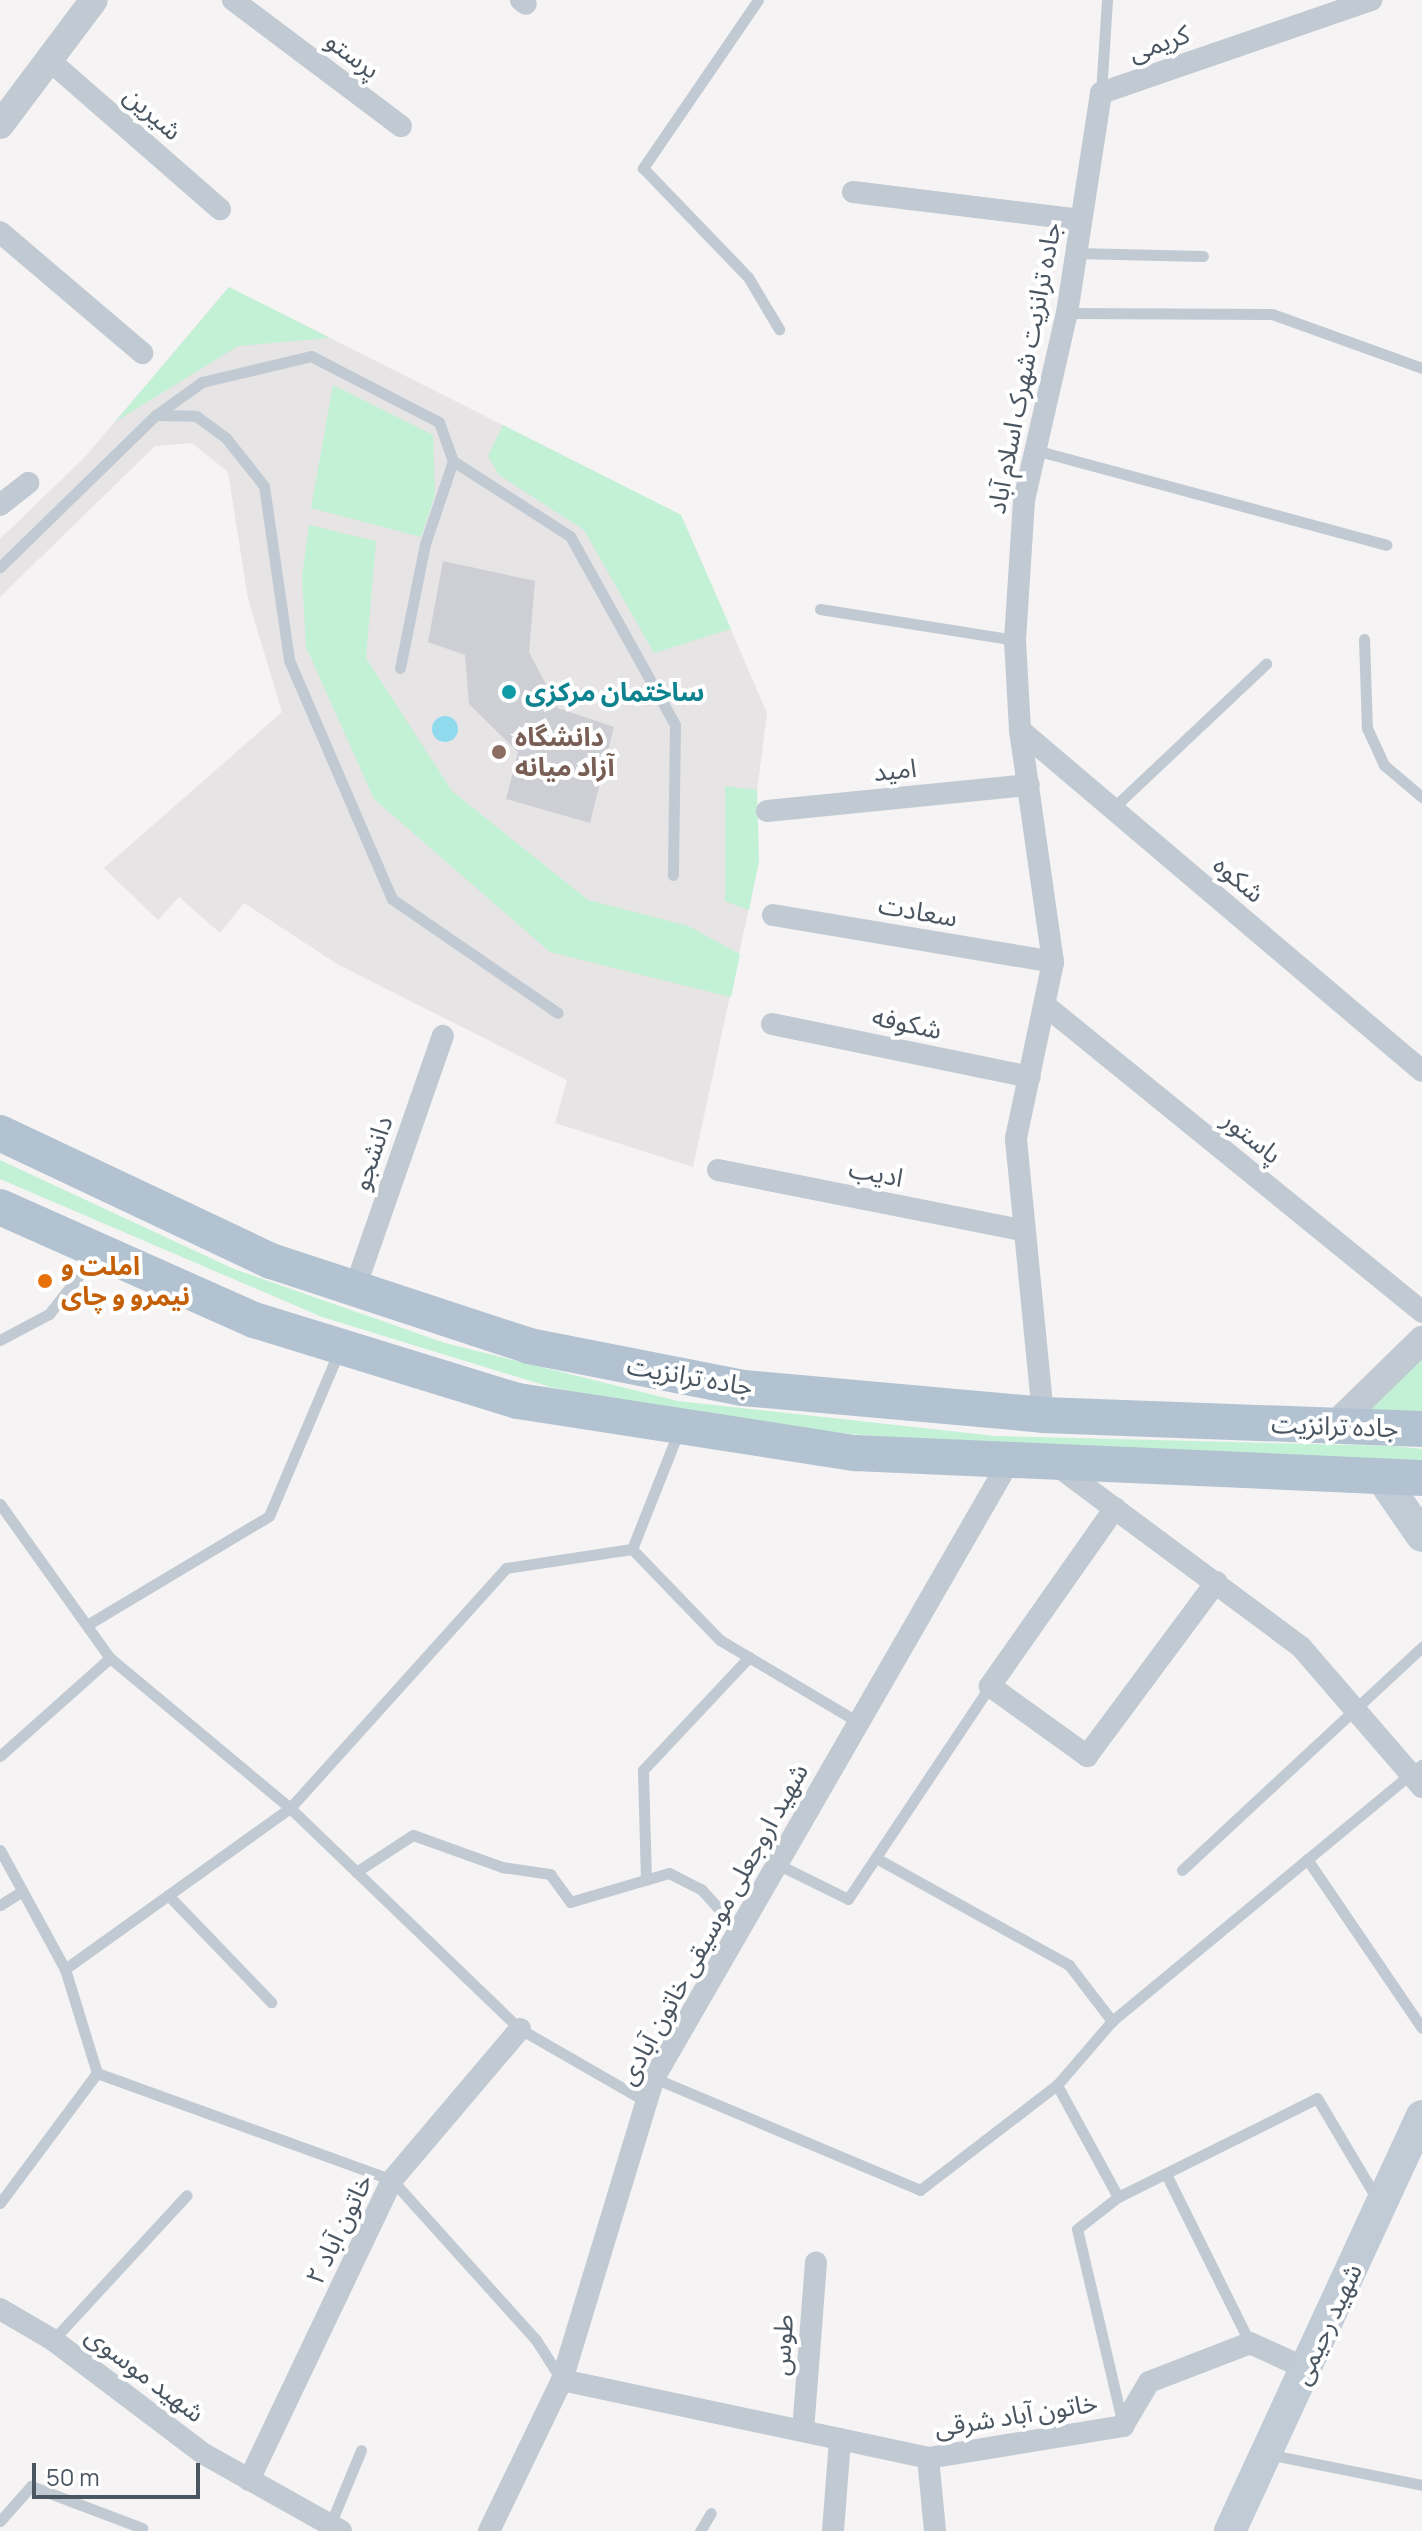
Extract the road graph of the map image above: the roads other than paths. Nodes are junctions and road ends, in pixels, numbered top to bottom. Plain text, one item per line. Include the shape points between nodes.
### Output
1 (94, 0) edge
2 (233, 0) edge
3 (758, 0) edge
4 (1107, 0) edge
5 (1371, 0) edge
6 (49, 60) junction
7 (1101, 93) junction
8 (0, 125) edge
9 (401, 126) dead end
10 (853, 192) dead end
11 (220, 209) dead end
12 (1081, 220) junction
13 (0, 232) edge
14 (1076, 253) junction
15 (1203, 256) dead end
16 (1067, 313) junction
17 (779, 329) dead end
18 (142, 353) dead end
19 (1422, 368) edge
20 (156, 415) junction
21 (1035, 450) junction
22 (453, 461) junction
23 (28, 483) dead end
24 (0, 505) edge
25 (1386, 545) dead end
26 (0, 567) edge
27 (820, 609) dead end
28 (1364, 639) dead end
29 (1015, 640) junction
30 (1266, 664) dead end
31 (400, 668) dead end
32 (1020, 730) junction
33 (1029, 785) junction
34 (1422, 797) edge
35 (1112, 809) junction
36 (767, 811) dead end
37 (673, 875) dead end
38 (773, 915) dead end
39 (1053, 962) junction
40 (1046, 1006) junction
41 (558, 1013) dead end
42 (772, 1024) dead end
43 (443, 1036) dead end
44 (1422, 1071) edge
45 (1030, 1077) junction
46 (0, 1133) edge
47 (718, 1170) dead end
48 (0, 1207) edge
49 (1022, 1230) junction
50 (98, 1251) junction
51 (355, 1288) junction
52 (1422, 1312) edge
53 (0, 1340) edge
54 (1422, 1340) edge
55 (341, 1347) junction
56 (1043, 1415) junction
57 (1335, 1425) junction
58 (1422, 1429) edge
59 (680, 1430) junction
60 (1010, 1460) junction
61 (1052, 1462) junction
62 (1379, 1474) junction
63 (1422, 1478) edge
64 (0, 1504) edge
65 (1115, 1508) junction
66 (1422, 1536) edge
67 (632, 1549) junction
68 (1216, 1582) junction
69 (87, 1625) junction
70 (1422, 1647) edge
71 (749, 1657) junction
72 (110, 1658) junction
73 (990, 1686) junction
74 (1358, 1707) junction
75 (858, 1722) junction
76 (0, 1756) edge
77 (1419, 1775) edge
78 (290, 1808) junction
79 (0, 1850) edge
80 (876, 1858) junction
81 (1307, 1859) junction
82 (776, 1864) junction
83 (1182, 1870) dead end
84 (356, 1872) junction
85 (646, 1880) junction
86 (22, 1891) junction
87 (168, 1895) junction
88 (0, 1905) edge
89 (738, 1930) junction
90 (65, 1969) junction
91 (271, 2002) dead end
92 (1112, 2021) junction
93 (1422, 2028) edge
94 (520, 2029) junction
95 (97, 2073) junction
96 (654, 2078) junction
97 (1057, 2085) junction
98 (645, 2101) junction
99 (1422, 2116) edge
100 (1166, 2174) junction
101 (392, 2180) junction
102 (187, 2195) dead end
103 (1118, 2197) junction
104 (0, 2203) edge
105 (1382, 2206) junction
106 (816, 2263) dead end
107 (0, 2309) edge
108 (53, 2340) junction
109 (1250, 2343) junction
110 (1307, 2369) junction
111 (562, 2380) junction
112 (1123, 2426) junction
113 (803, 2431) junction
114 (840, 2439) junction
115 (361, 2450) dead end
116 (1267, 2454) junction
117 (928, 2458) junction
118 (249, 2480) junction
119 (1422, 2485) edge
120 (711, 2513) dead end
121 (0, 2521) edge
122 (142, 2528) dead end
123 (335, 2528) edge
124 (489, 2531) edge
125 (700, 2531) edge
126 (833, 2531) edge
127 (935, 2531) edge
128 (1230, 2531) edge

1 - 6 street
2 - 9 street, پرستو
3 - 17 lane via 643,168 748,277
4 - 7 lane
5 - 7 street, کریمی
6 - 8 street
6 - 11 street, شیرین
7 - 12 street, جاده ترانزیت شهرک اسلام آباد
10 - 12 street
12 - 14 street, جاده ترانزیت شهرک اسلام آباد
13 - 18 street
14 - 15 lane
14 - 16 street, جاده ترانزیت شهرک اسلام آباد
16 - 19 lane via 1272,314
16 - 21 street, جاده ترانزیت شهرک اسلام آباد
20 - 22 lane via 202,382 311,356 439,422
20 - 26 lane
20 - 41 lane via 196,416 226,438 264,486 289,660 392,899
21 - 25 lane
21 - 29 street, جاده ترانزیت شهرک اسلام آباد via 1024,500
22 - 31 lane via 425,544
22 - 37 lane via 570,536 675,725
23 - 24 street
27 - 29 lane
28 - 34 lane via 1367,728 1384,765
29 - 32 street, جاده ترانزیت شهرک اسلام آباد
30 - 35 lane
32 - 33 street, جاده ترانزیت شهرک اسلام آباد
32 - 35 street, شکوه
33 - 36 street, امید
33 - 39 street, جاده ترانزیت شهرک اسلام آباد
35 - 44 street, شکوه
38 - 39 street, سعادت
39 - 40 street, جاده ترانزیت شهرک اسلام آباد
40 - 45 street, جاده ترانزیت شهرک اسلام آباد
40 - 52 street, پاستور
42 - 45 street, شکوفه
43 - 51 street, دانشجو
45 - 49 street, جاده ترانزیت شهرک اسلام آباد via 1016,1138
46 - 51 main road, جاده ترانزیت via 257,1255
47 - 49 street, ادیب
48 - 50 main road, جاده ترانزیت
49 - 56 street, جاده ترانزیت شهرک اسلام آباد
50 - 53 lane via 49,1314
50 - 55 main road, جاده ترانزیت via 254,1320
51 - 56 main road, جاده ترانزیت via 529,1346 743,1388
54 - 57 street
55 - 59 main road, جاده ترانزیت via 518,1401
55 - 69 lane via 269,1516
56 - 57 main road, جاده ترانزیت
57 - 58 main road, جاده ترانزیت
59 - 60 main road, جاده ترانزیت via 855,1453
59 - 67 lane
60 - 61 main road, جاده ترانزیت
60 - 75 street, شهید اروجعلی موسیقی خاتون آبادی
61 - 62 main road, جاده ترانزیت
61 - 65 street
62 - 63 main road, جاده ترانزیت
62 - 66 main road
64 - 69 lane
65 - 68 street
65 - 73 street
67 - 71 lane via 720,1640
67 - 78 lane via 506,1568
68 - 73 street via 1087,1756
68 - 74 street via 1301,1647
69 - 72 lane
70 - 74 lane
71 - 75 lane
71 - 85 lane via 643,1770
72 - 76 lane
72 - 78 lane
73 - 80 lane
74 - 77 street
74 - 83 lane
75 - 82 street, شهید اروجعلی موسیقی خاتون آبادی
77 - 81 lane
78 - 84 lane
78 - 87 lane
79 - 86 lane
80 - 82 lane via 848,1899
80 - 92 lane via 1069,1965
81 - 92 lane
81 - 93 lane
82 - 89 street, شهید اروجعلی موسیقی خاتون آبادی
84 - 85 lane via 413,1835 502,1867 550,1874 570,1902
84 - 94 lane
85 - 89 lane via 669,1873 701,1889
86 - 88 lane
86 - 90 lane
87 - 90 lane
87 - 91 lane
89 - 96 street, شهید اروجعلی موسیقی خاتون آبادی
90 - 95 lane
92 - 97 lane
94 - 98 lane
94 - 101 street, خاتون آباد ۲
95 - 101 lane
95 - 104 lane
96 - 97 lane via 920,2190
96 - 98 street, شهید اروجعلی موسیقی خاتون آبادی
97 - 103 lane
98 - 111 street, شهید اروجعلی موسیقی خاتون آبادی
99 - 105 main road, شهید رحیمی
100 - 103 lane
100 - 105 lane via 1317,2098
100 - 109 lane
101 - 111 lane via 536,2340
101 - 118 street, خاتون آباد ۲
102 - 108 lane
103 - 112 lane via 1077,2229
105 - 110 main road, شهید رحیمی
106 - 113 street, طوس
107 - 108 street, شهید موسوی
108 - 118 street, شهید موسوی
109 - 110 street
109 - 112 street, خاتون آباد شرقی via 1149,2382
110 - 116 main road, شهید رحیمی
111 - 113 street, خاتون آباد شرقی
111 - 124 street, شهید اروجعلی موسیقی خاتون آبادی
112 - 117 street, خاتون آباد شرقی
113 - 114 street, خاتون آباد شرقی
114 - 117 street, خاتون آباد شرقی
114 - 126 street
115 - 123 lane
116 - 119 lane
116 - 128 main road, شهید رحیمی
117 - 127 street
118 - 123 street, شهید موسوی
120 - 125 lane
121 - 122 lane via 31,2486

